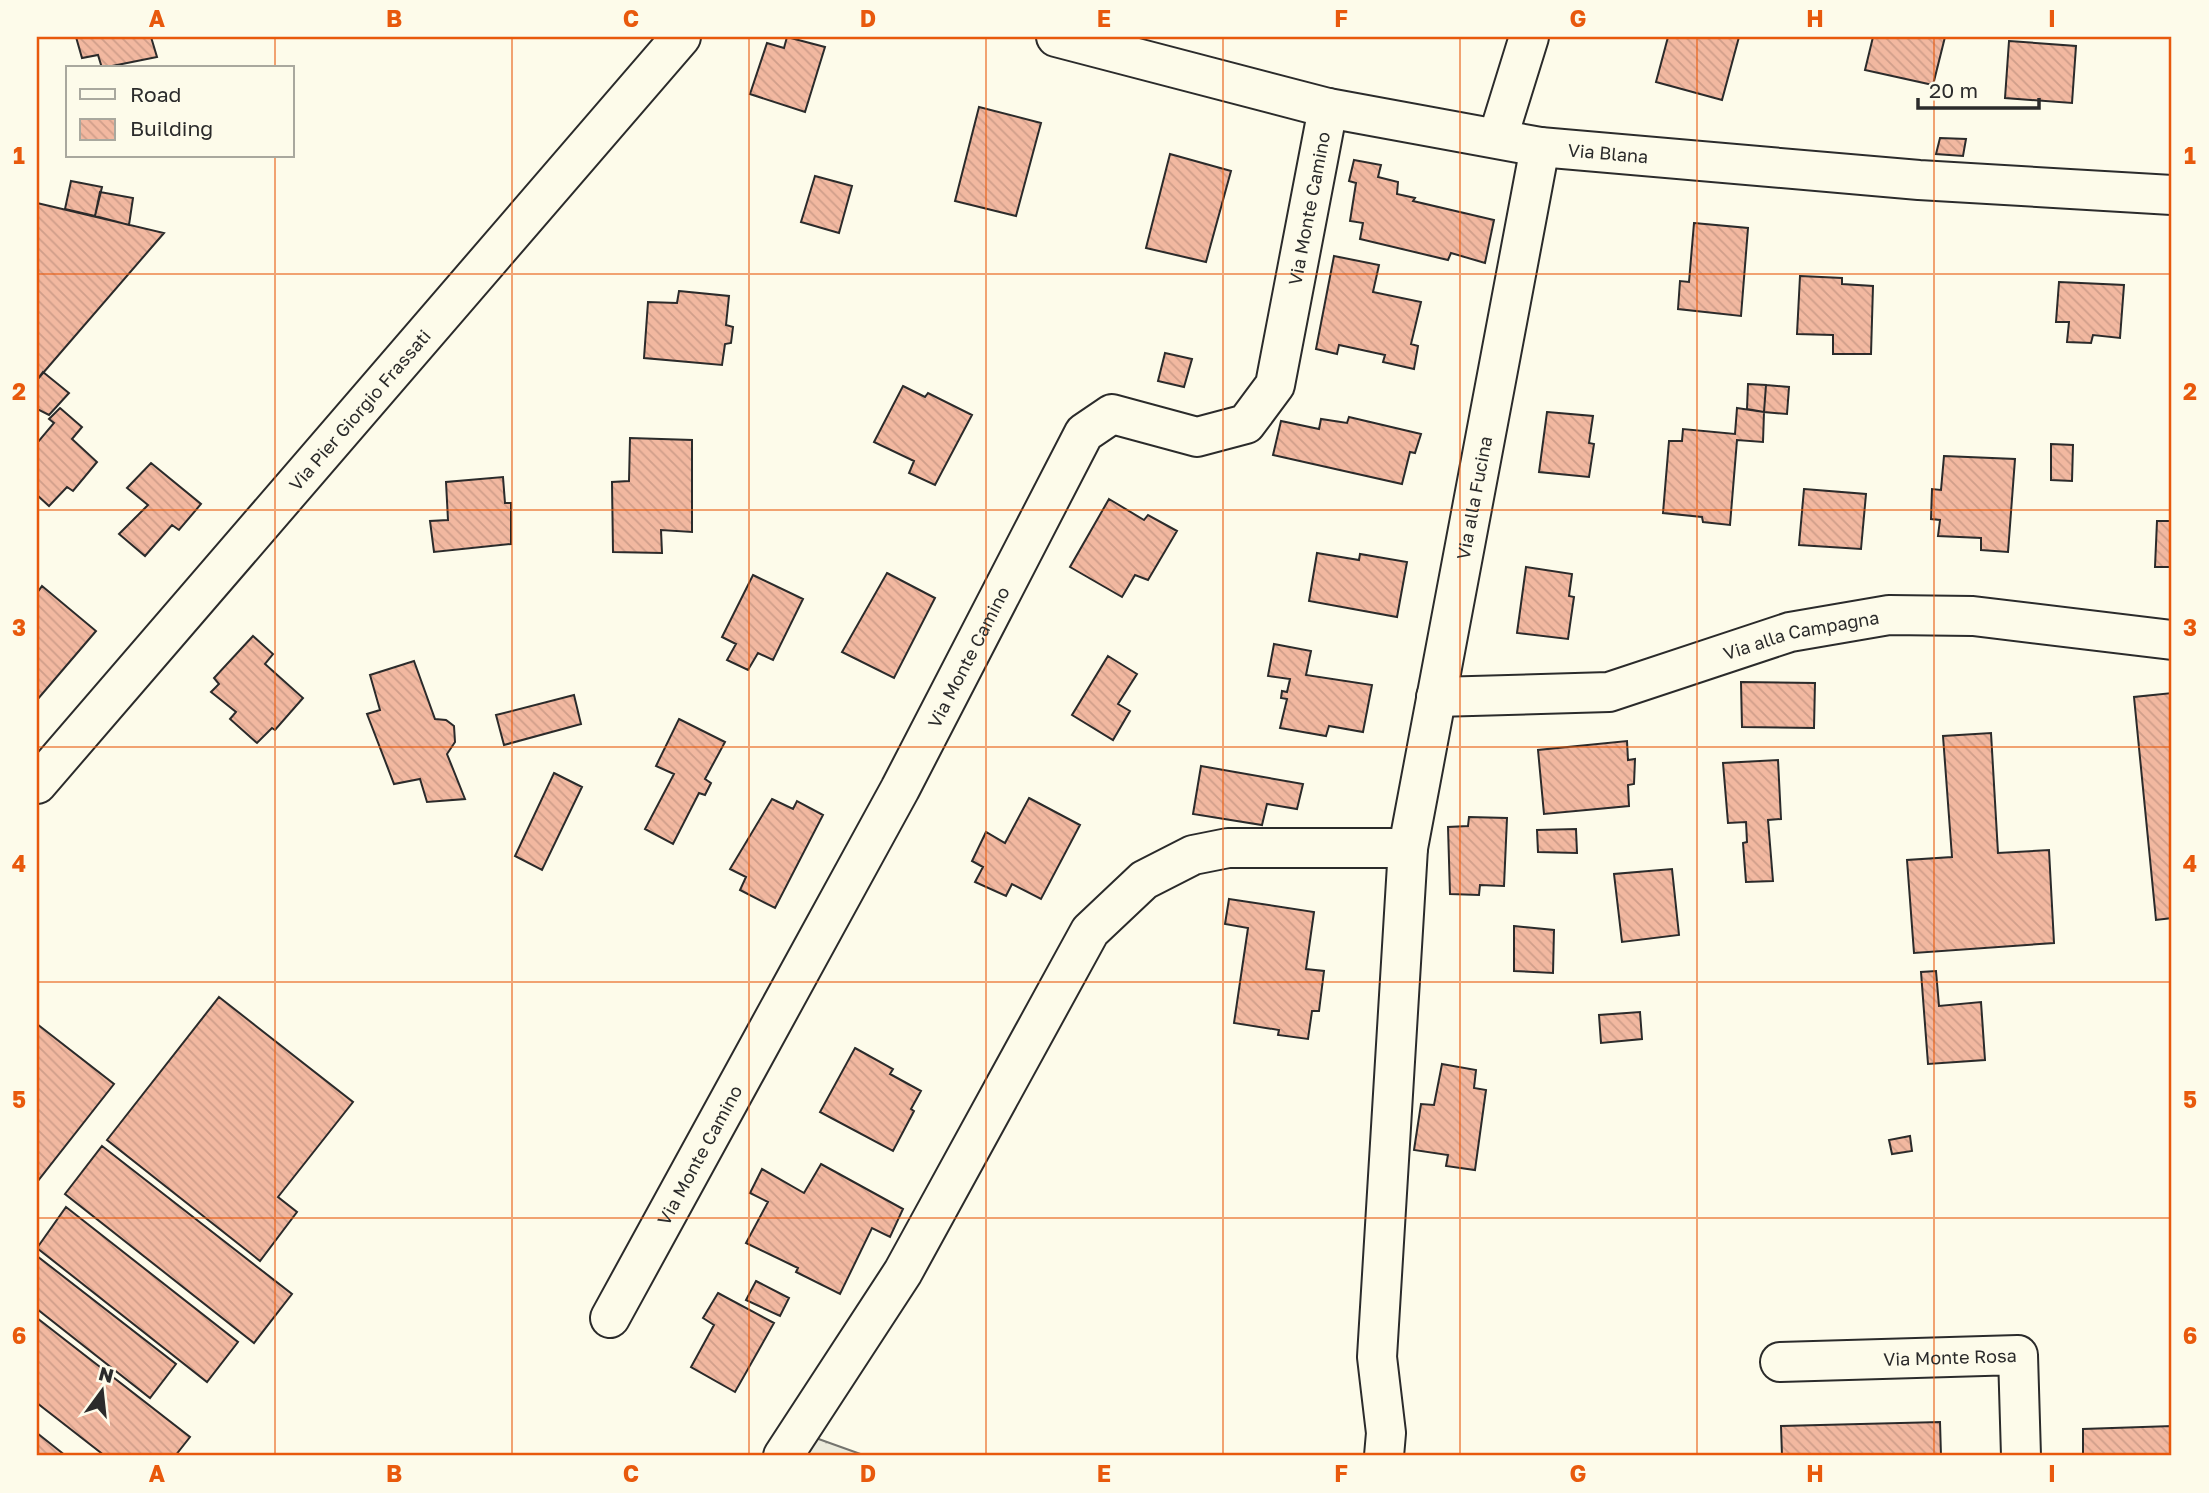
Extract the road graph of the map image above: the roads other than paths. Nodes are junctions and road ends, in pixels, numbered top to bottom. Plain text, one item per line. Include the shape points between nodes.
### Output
1 (681, 37) edge
2 (1056, 37) edge
3 (1529, 37) edge
4 (1328, 108) junction
5 (1498, 137) junction
6 (1540, 147) junction
7 (2172, 195) edge
8 (2172, 640) edge
9 (1436, 697) junction
10 (37, 784) edge
11 (1408, 848) junction
12 (610, 1318) dead end
13 (1780, 1362) dead end
14 (783, 1456) edge
15 (1384, 1456) edge
16 (2021, 1456) edge

1 - 10 street, Via Pier Giorgio Frassati
2 - 4 street, Via Blana
3 - 5 street
4 - 5 street, Via Blana
4 - 12 street, Via Monte Camino via 1275,385 1247,424 1197,437 1112,414 1084,433 900,789
5 - 6 street, Via Blana
6 - 7 street, Via Blana via 1919,180
6 - 9 street, Via alla Fucina
8 - 9 street, Via alla Campagna via 1973,616 1889,615 1790,632 1609,692
9 - 11 street, Via alla Fucina
11 - 14 street via 1228,848 1193,855 1144,880 1090,931 903,1272
11 - 15 street, Via alla Fucina via 1377,1357
13 - 16 street, Via Monte Rosa via 2018,1355

